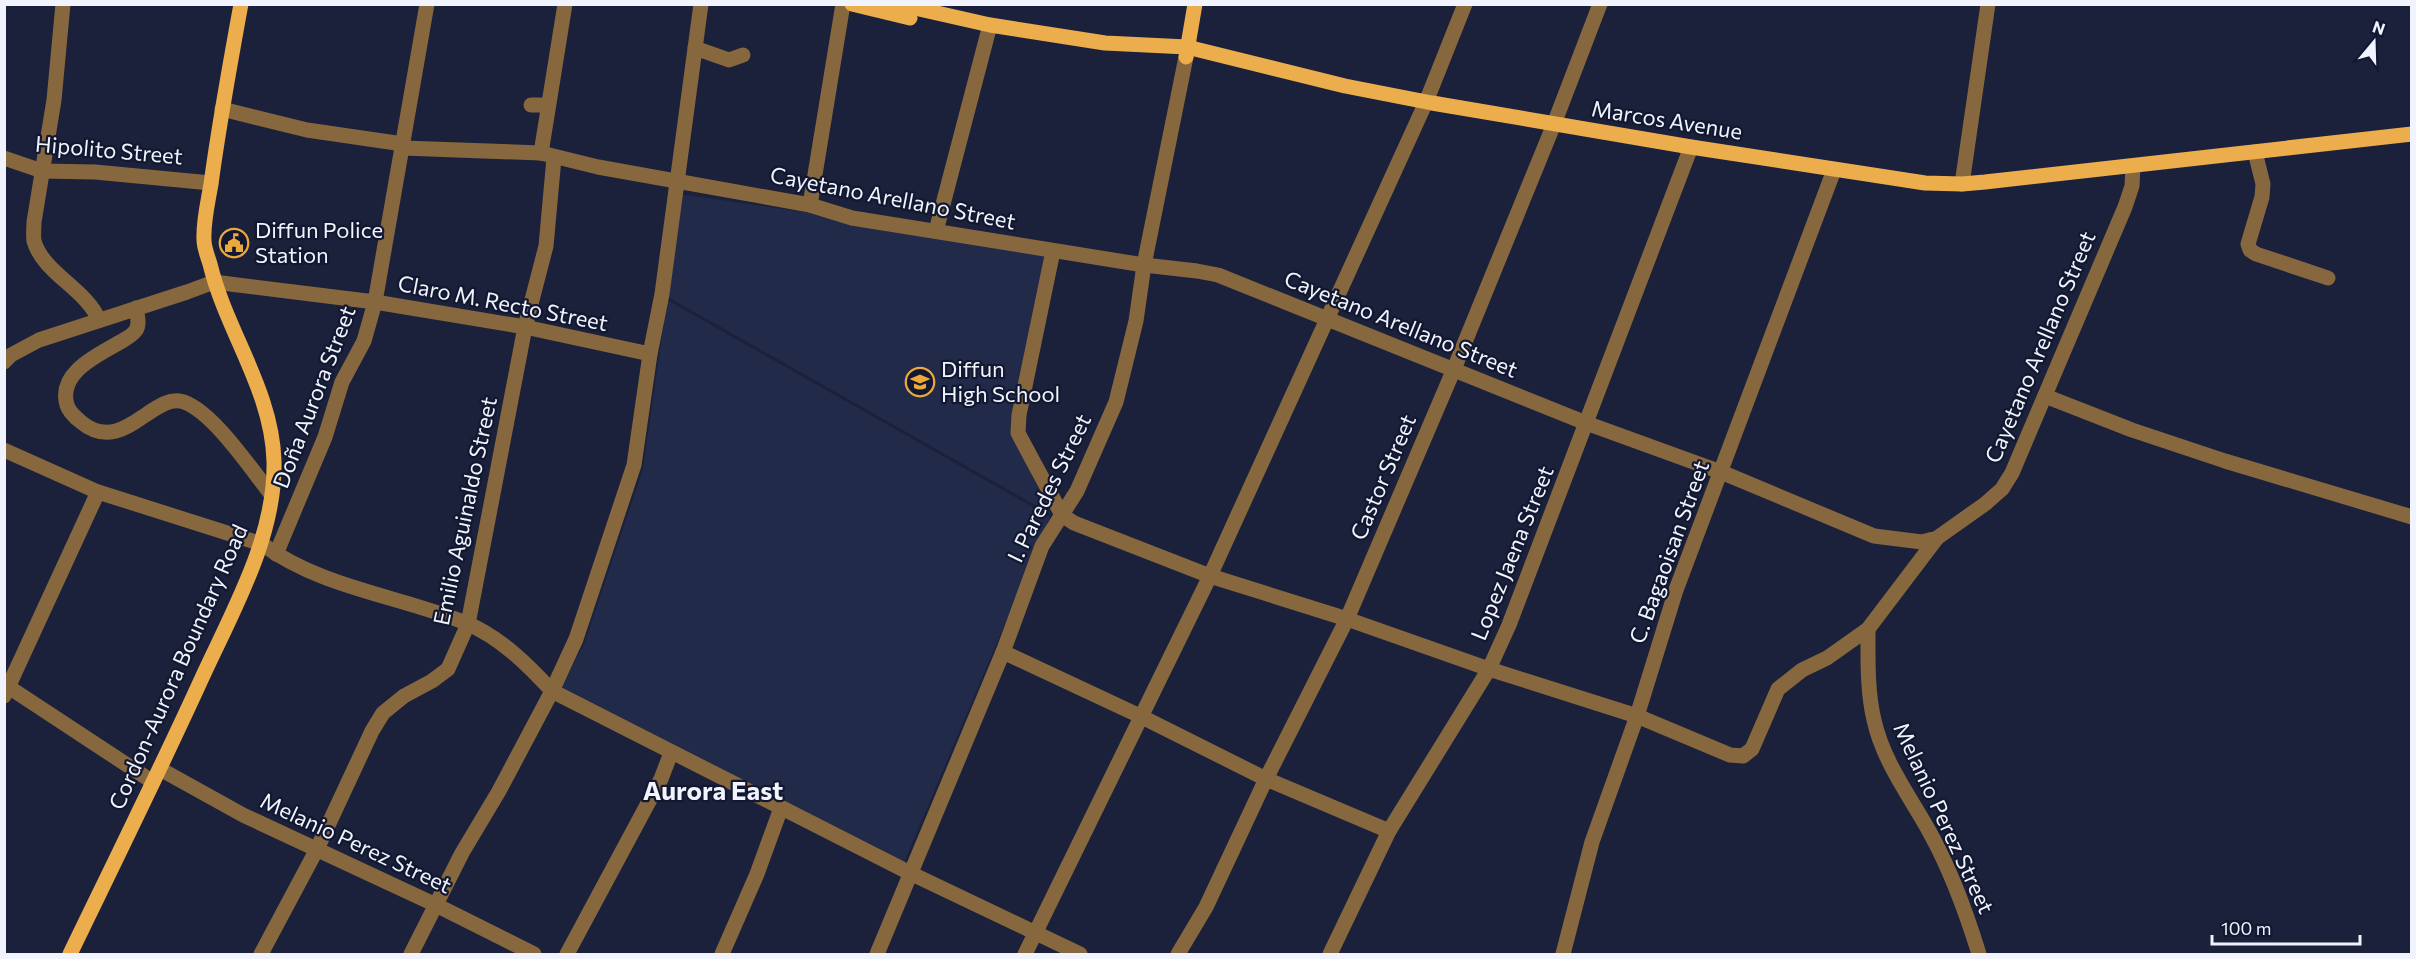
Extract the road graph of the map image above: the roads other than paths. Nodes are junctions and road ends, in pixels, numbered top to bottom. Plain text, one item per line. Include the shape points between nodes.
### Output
1 (63, 4) edge
2 (241, 4) edge
3 (427, 4) edge
4 (565, 4) edge
5 (701, 4) edge
6 (843, 4) edge
7 (852, 4) edge
8 (897, 4) edge
9 (1195, 4) edge
10 (1465, 4) edge
11 (1600, 4) edge
12 (1988, 4) edge
13 (989, 29) junction
14 (695, 48) junction
15 (1191, 52) junction
16 (743, 55) dead end
17 (544, 82) dead end
18 (549, 101) junction
19 (1426, 102) junction
20 (531, 105) dead end
21 (222, 109) junction
22 (1554, 124) junction
23 (2412, 134) edge
24 (403, 146) junction
25 (1691, 147) junction
26 (2255, 152) junction
27 (548, 156) junction
28 (4, 158) edge
29 (2133, 166) junction
30 (1834, 170) junction
31 (42, 171) junction
32 (678, 181) junction
33 (211, 183) junction
34 (1962, 184) junction
35 (810, 205) junction
36 (936, 231) junction
37 (1053, 251) junction
38 (1144, 265) junction
39 (2328, 278) dead end
40 (214, 282) junction
41 (375, 302) junction
42 (136, 308) junction
43 (99, 320) junction
44 (1328, 320) junction
45 (525, 327) junction
46 (650, 354) junction
47 (4, 362) edge
48 (1454, 369) junction
49 (2045, 396) junction
50 (1586, 423) junction
51 (4, 450) edge
52 (1721, 472) junction
53 (98, 492) junction
54 (271, 494) junction
55 (1062, 514) junction
56 (2412, 517) edge
57 (1937, 538) junction
58 (262, 544) junction
59 (276, 554) junction
60 (1210, 576) junction
61 (1347, 619) junction
62 (468, 624) junction
63 (1868, 629) junction
64 (1003, 652) junction
65 (1489, 669) junction
66 (6, 689) edge
67 (552, 691) junction
68 (1140, 716) junction
69 (1637, 716) junction
70 (670, 753) junction
71 (156, 776) junction
72 (1266, 779) junction
73 (781, 808) junction
74 (1389, 831) junction
75 (316, 849) junction
76 (910, 873) junction
77 (436, 905) junction
78 (1036, 934) junction
79 (70, 954) edge
80 (261, 954) edge
81 (411, 954) edge
82 (534, 954) edge
83 (567, 954) edge
84 (722, 954) edge
85 (877, 954) edge
86 (1025, 954) edge
87 (1080, 954) edge
88 (1178, 954) edge
89 (1330, 954) edge
90 (1563, 954) edge
91 (1979, 954) edge

1 - 31 street via 54,100
2 - 21 main road, Cordon-Aurora Boundary Road
3 - 24 street, Doña Aurora Street
4 - 18 street, Emilio Aguinaldo Street
5 - 14 street
6 - 35 street
7 - 13 main road, Marcos Avenue
8 - 13 main road, Marcos Avenue
9 - 15 main road
10 - 19 street
11 - 22 street, Castor Street
12 - 34 street
13 - 15 main road, Marcos Avenue
13 - 36 street
14 - 16 street via 729,60
14 - 32 street
15 - 19 main road, Marcos Avenue
15 - 38 street, I. Paredes Street
17 - 18 street
18 - 20 street
18 - 27 street, Emilio Aguinaldo Street
19 - 22 main road, Marcos Avenue
19 - 44 street
21 - 24 street, Cayetano Arellano Street via 307,130
21 - 33 main road, Cordon-Aurora Boundary Road
22 - 25 main road, Marcos Avenue
22 - 48 street, Castor Street
23 - 26 main road, Marcos Avenue
24 - 27 street, Cayetano Arellano Street
24 - 41 street, Doña Aurora Street
25 - 30 main road, Marcos Avenue
25 - 50 street, Lopez Jaena Street
26 - 29 main road, Marcos Avenue
26 - 39 street via 2263,184 2249,236 2250,250
27 - 32 street, Cayetano Arellano Street
27 - 45 street, Emilio Aguinaldo Street via 546,246
28 - 31 street, Hipolito Street
29 - 34 main road, Marcos Avenue
29 - 49 street, Cayetano Arellano Street via 2125,207
30 - 34 main road, Marcos Avenue via 1925,183
30 - 52 street, C. Bagaoisan Street
31 - 33 street, Hipolito Street
31 - 43 street via 34,241 44,258 88,300
32 - 35 street, Cayetano Arellano Street
32 - 46 street
33 - 40 main road, Cordon-Aurora Boundary Road via 204,240
35 - 36 street, Cayetano Arellano Street via 852,218
36 - 37 street, Cayetano Arellano Street
37 - 38 street, Cayetano Arellano Street
37 - 55 street via 1018,433
38 - 44 street, Cayetano Arellano Street via 1218,275
38 - 55 street, I. Paredes Street via 1136,321 1116,402 1077,491
40 - 41 street, Claro M. Recto Street
40 - 42 street, Claro M. Recto Street
40 - 54 main road, Cordon-Aurora Boundary Road via 252,371 268,421 274,461
41 - 45 street, Claro M. Recto Street
41 - 59 street, Doña Aurora Street via 364,341 342,382 325,437
42 - 43 street, Claro M. Recto Street
42 - 54 street via 139,322 134,333 85,363 70,381 67,405 74,416 87,427 116,431 166,402 186,403 213,423
43 - 47 street, Claro M. Recto Street via 39,340
44 - 48 street, Cayetano Arellano Street
44 - 60 street
45 - 46 street, Claro M. Recto Street
45 - 62 street, Emilio Aguinaldo Street
46 - 67 street via 634,465 576,639
48 - 50 street, Cayetano Arellano Street
48 - 61 street, Castor Street
49 - 56 street via 2184,447
49 - 57 street, Cayetano Arellano Street via 2002,489
50 - 52 street, Cayetano Arellano Street
50 - 65 street, Lopez Jaena Street
51 - 53 street
52 - 57 street, Cayetano Arellano Street via 1874,536 1922,542
52 - 69 street, C. Bagaoisan Street via 1676,590
53 - 58 street
53 - 66 street
54 - 58 main road, Cordon-Aurora Boundary Road
55 - 60 street via 1074,524
55 - 64 street, I. Paredes Street via 1041,546
57 - 63 street
58 - 59 street
58 - 71 main road, Cordon-Aurora Boundary Road
59 - 62 street via 345,584
60 - 61 street
60 - 68 street
61 - 65 street
61 - 72 street, Castor Street
62 - 67 street via 527,664
62 - 75 street, Emilio Aguinaldo Street via 448,669 383,713
63 - 69 street via 1778,689 1752,749 1743,756 1731,755
63 - 91 street, Melanio Perez Street via 1869,688 1883,748 1930,834 1966,912
64 - 68 street
64 - 76 street, I. Paredes Street
65 - 69 street
65 - 74 street, Lopez Jaena Street
66 - 71 street, Melanio Perez Street
67 - 70 street
67 - 77 street
68 - 72 street
68 - 78 street
69 - 90 street, C. Bagaoisan Street via 1593,842
70 - 73 street
70 - 83 street via 661,779
71 - 75 street, Melanio Perez Street
71 - 79 main road, Cordon-Aurora Boundary Road
72 - 74 street
72 - 88 street, Castor Street via 1206,907
73 - 76 street
73 - 84 street
74 - 89 street, Lopez Jaena Street
75 - 77 street, Melanio Perez Street
75 - 80 street, Emilio Aguinaldo Street
76 - 78 street
76 - 85 street, I. Paredes Street
77 - 81 street
77 - 82 street, Melanio Perez Street
78 - 86 street
78 - 87 street

